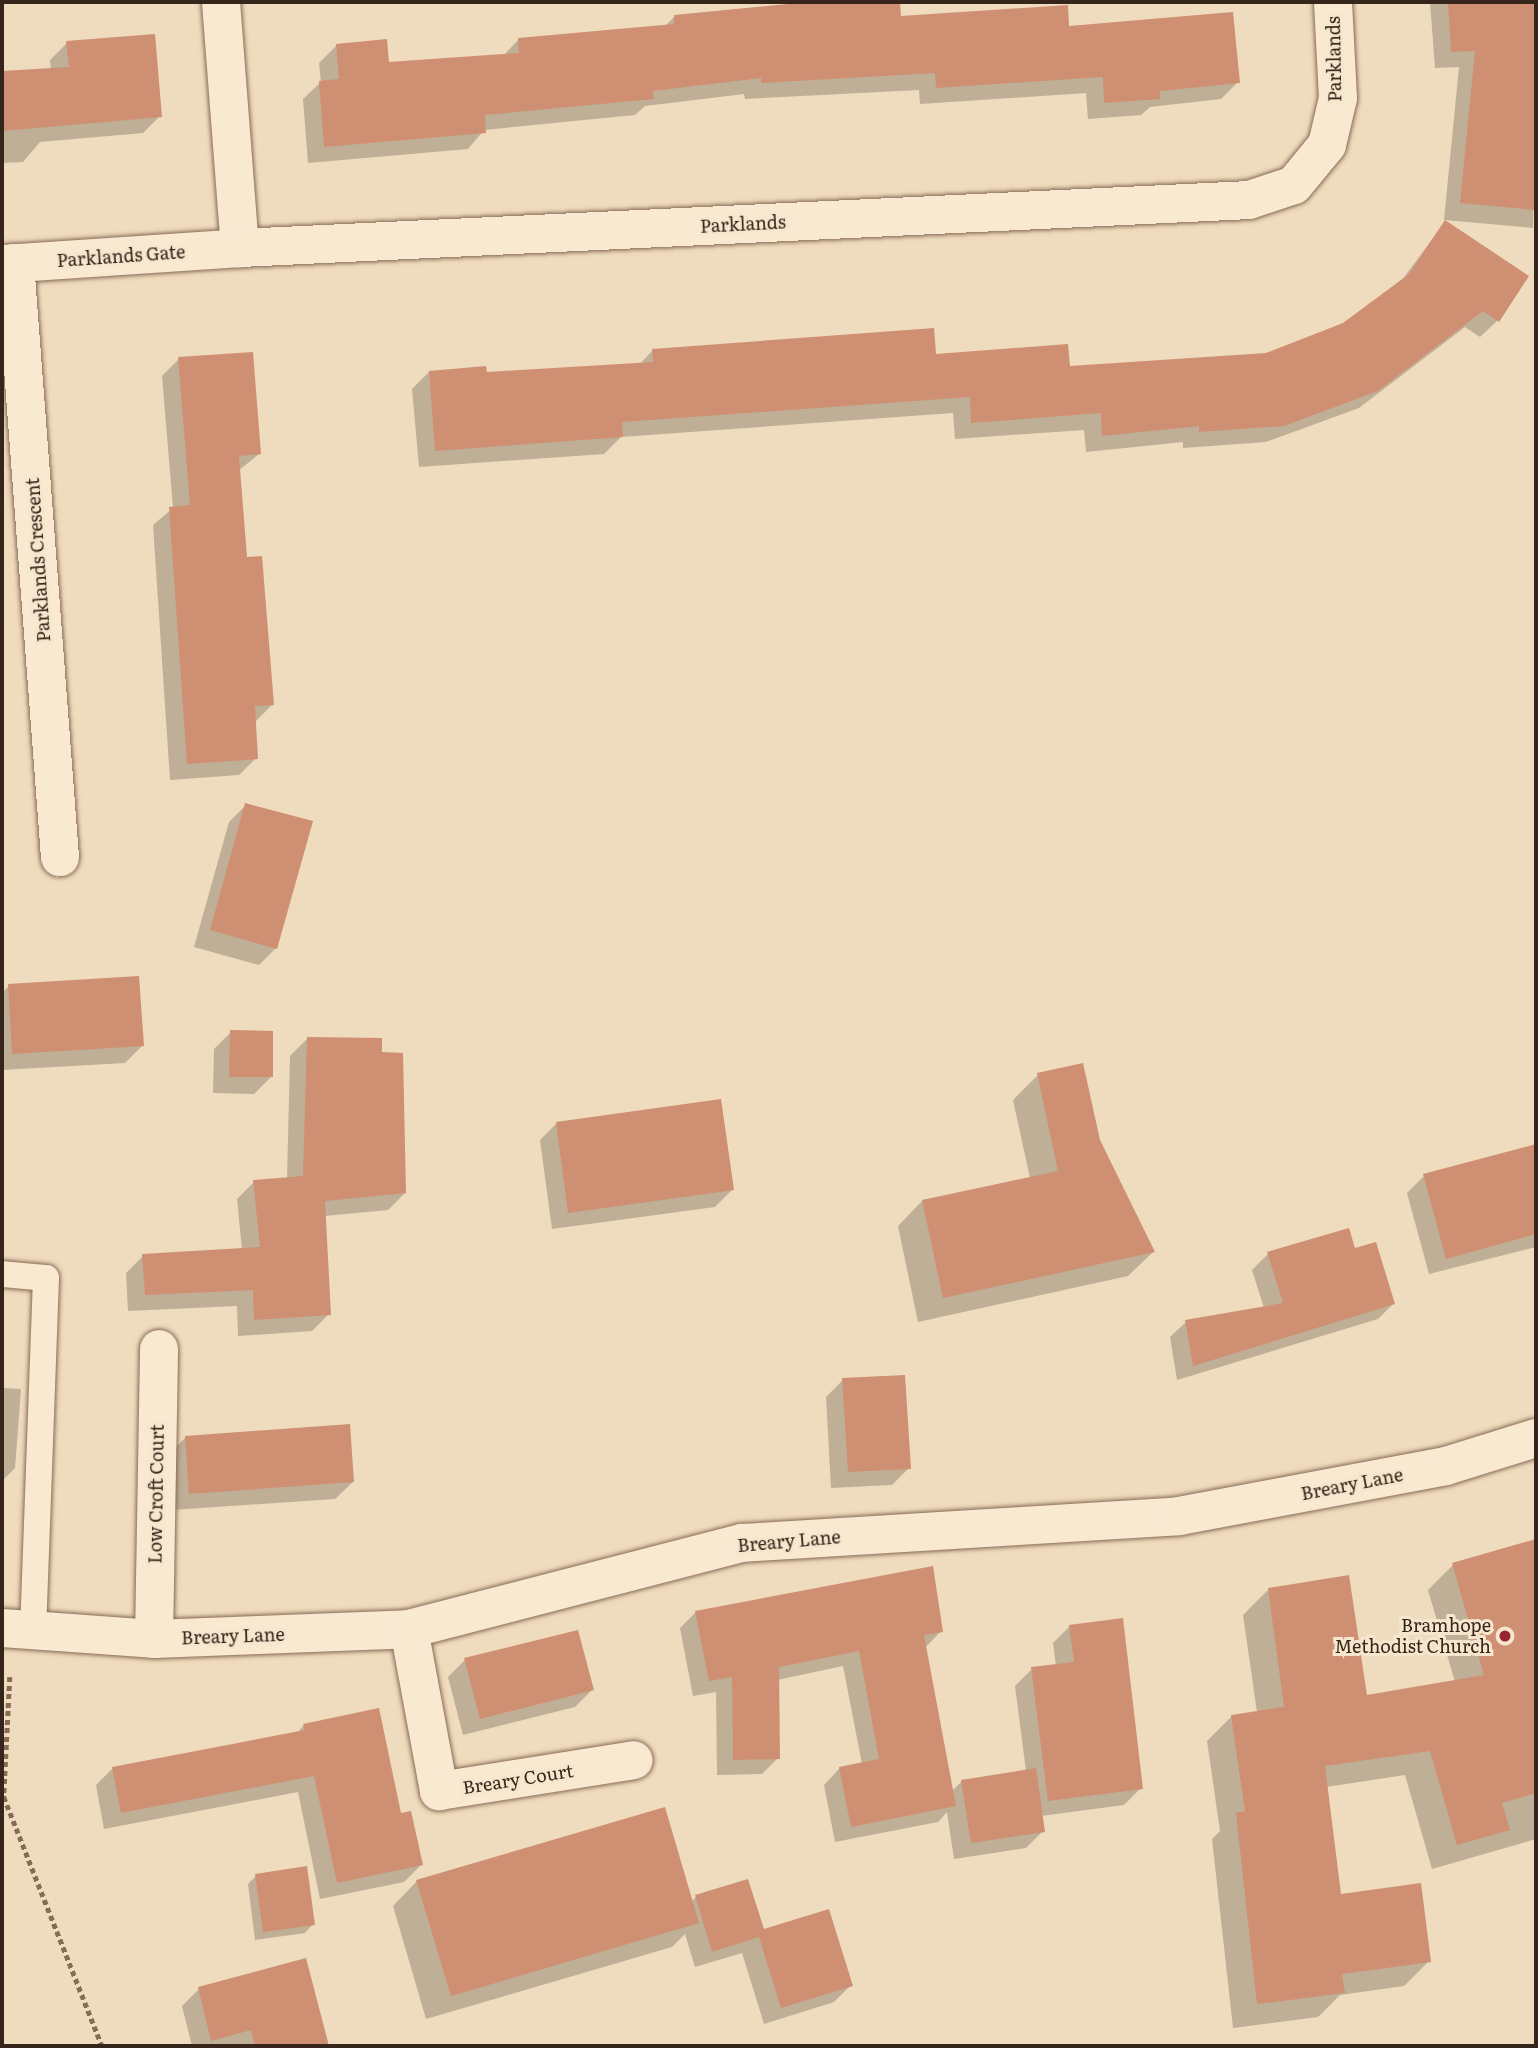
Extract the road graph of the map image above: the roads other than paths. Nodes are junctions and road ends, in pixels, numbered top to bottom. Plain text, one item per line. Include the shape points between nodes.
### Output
1 (222, 2) edge
2 (1333, 2) edge
3 (240, 248) junction
4 (8, 264) edge
5 (61, 857) dead end
6 (2, 1274) edge
7 (159, 1349) dead end
8 (1536, 1438) edge
9 (16, 1629) edge
10 (409, 1629) junction
11 (153, 1639) junction
12 (634, 1760) dead end

1 - 3 street
2 - 3 street, Parklands via 1338,98 1326,145 1294,185 1250,200
3 - 4 street, Parklands Gate
4 - 5 street, Parklands Crescent
6 - 9 lane via 46,1278
7 - 11 street, Low Croft Court
8 - 10 street, Breary Lane via 1446,1466 1179,1516 742,1543
9 - 11 street, Breary Lane
10 - 11 street, Breary Lane
10 - 12 street, Breary Court via 439,1791

